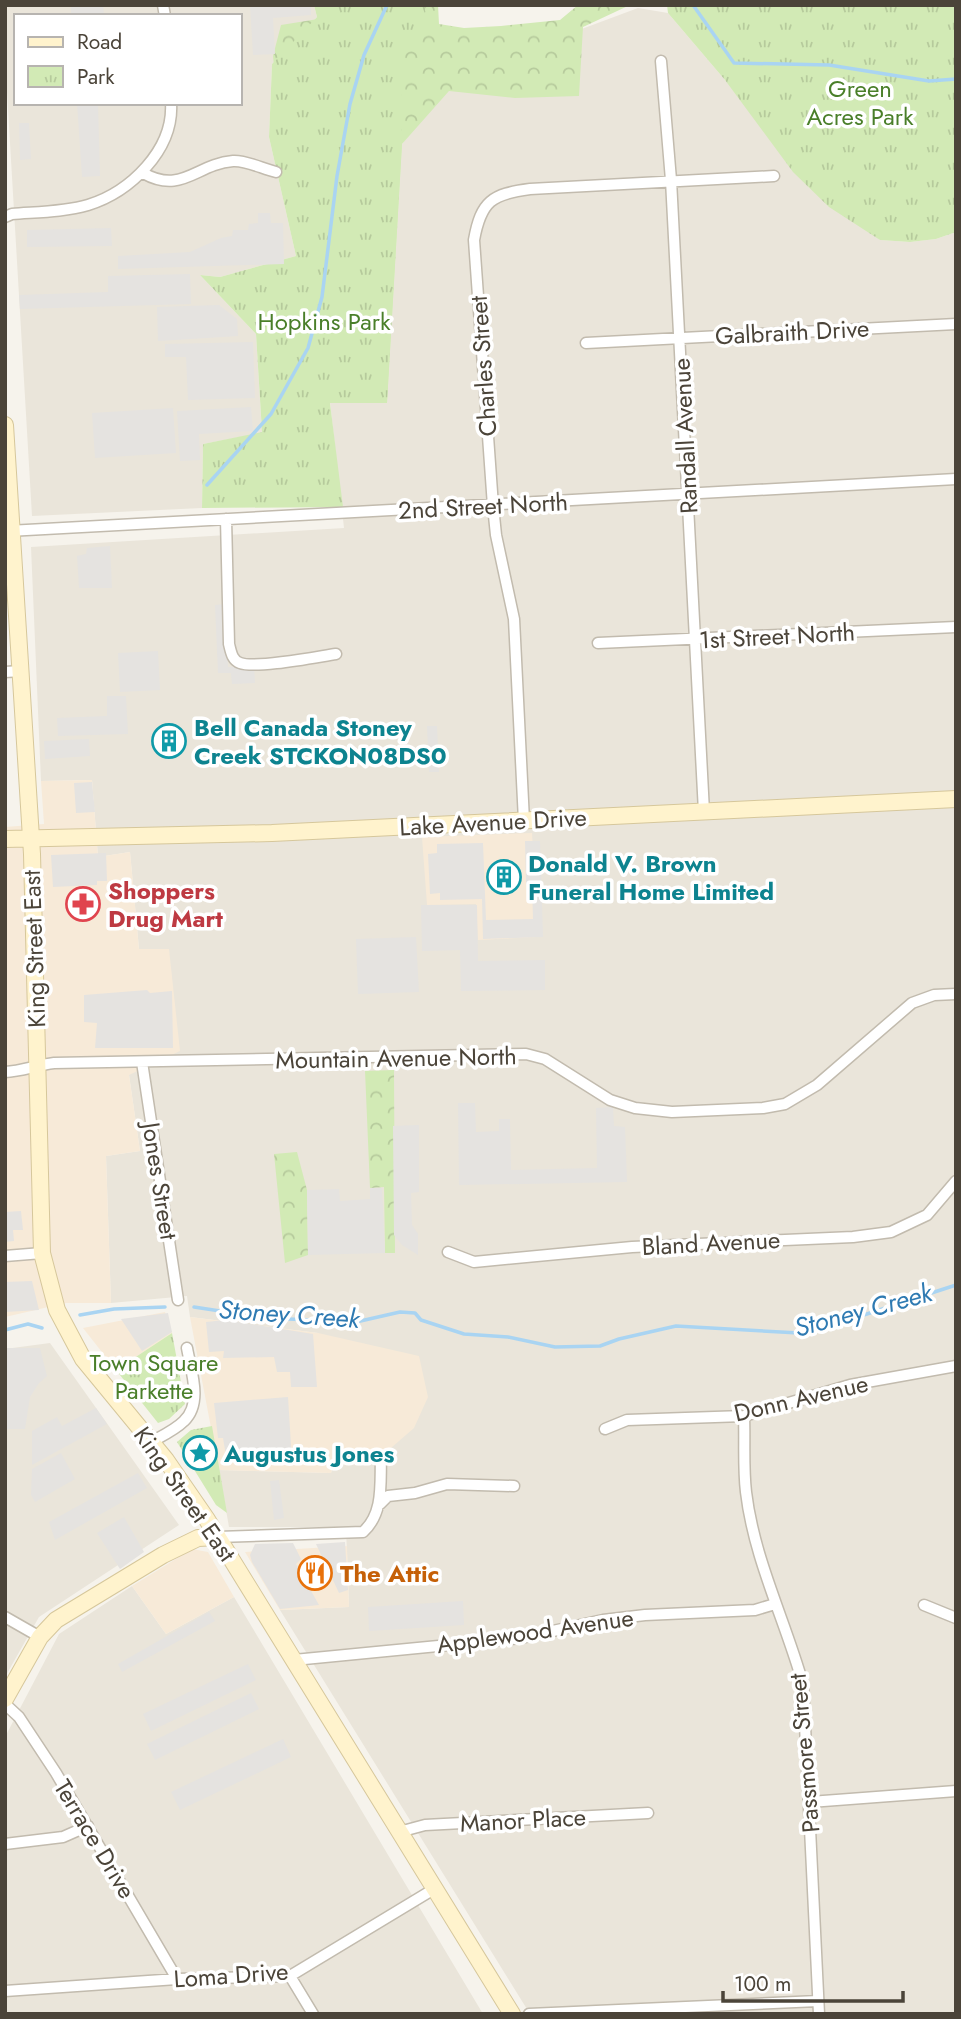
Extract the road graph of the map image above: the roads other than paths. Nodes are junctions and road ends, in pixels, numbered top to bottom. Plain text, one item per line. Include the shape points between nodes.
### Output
1 (661, 61) dead end
2 (172, 105) edge
3 (276, 172) dead end
4 (143, 173) junction
5 (774, 176) dead end
6 (671, 180) junction
7 (5, 216) edge
8 (956, 324) edge
9 (679, 337) junction
10 (586, 343) dead end
11 (5, 425) edge
12 (956, 479) edge
13 (688, 494) junction
14 (493, 506) junction
15 (226, 519) junction
16 (8, 531) edge
17 (956, 627) edge
18 (695, 640) junction
19 (598, 643) dead end
20 (336, 654) dead end
21 (13, 672) edge
22 (956, 799) edge
23 (704, 812) junction
24 (524, 821) junction
25 (5, 839) edge
26 (31, 839) junction
27 (956, 994) edge
28 (142, 1062) junction
29 (38, 1065) junction
30 (5, 1072) edge
31 (956, 1181) edge
32 (448, 1252) dead end
33 (42, 1253) junction
34 (5, 1256) edge
35 (178, 1300) dead end
36 (187, 1348) dead end
37 (956, 1366) edge
38 (744, 1416) junction
39 (605, 1429) dead end
40 (151, 1442) junction
41 (381, 1458) dead end
42 (514, 1486) dead end
43 (380, 1504) junction
44 (218, 1537) junction
45 (775, 1604) junction
46 (924, 1605) dead end
47 (5, 1617) edge
48 (956, 1618) edge
49 (40, 1637) junction
50 (294, 1660) junction
51 (5, 1699) edge
52 (5, 1704) edge
53 (956, 1791) edge
54 (810, 1802) junction
55 (648, 1813) dead end
56 (88, 1826) junction
57 (399, 1832) junction
58 (5, 1844) edge
59 (434, 1889) junction
60 (290, 1976) junction
61 (177, 1979) junction
62 (5, 1991) edge
63 (818, 2001) junction
64 (313, 2014) edge
65 (512, 2014) edge
66 (528, 2014) edge
67 (819, 2014) edge

1 - 6 street, Randall Avenue
2 - 4 street via 157,157
3 - 4 street via 237,161 178,181 157,181
4 - 7 street via 87,205
5 - 6 street, Charles Street
6 - 9 street, Randall Avenue
6 - 14 street, Charles Street via 506,192 482,210 474,240
8 - 9 street, Galbraith Drive
9 - 10 street, Galbraith Drive
9 - 13 street, Randall Avenue
11 - 16 main road, King Street East
12 - 13 street, 2nd Street North
13 - 14 street, 2nd Street North
13 - 18 street, Randall Avenue
14 - 15 street, 2nd Street North
14 - 24 street, Charles Street via 514,619
15 - 16 street, 2nd Street North
15 - 20 street via 233,658 256,665
16 - 21 main road, King Street East
17 - 18 street, 1st Street North
18 - 19 street, 1st Street North
18 - 23 street, Randall Avenue
21 - 26 main road, King Street East
22 - 23 main road, Lake Avenue Drive
23 - 24 main road, Lake Avenue Drive
24 - 26 main road, Lake Avenue Drive via 272,834
25 - 26 main road, Lake Avenue Drive
26 - 29 main road, King Street East
27 - 28 street, Mountain Avenue North via 912,1003 817,1085 785,1104 762,1108 672,1112 635,1108 611,1100 545,1059 526,1054
28 - 29 street, Mountain Avenue North
28 - 35 street, Jones Street
29 - 30 street, Mountain Avenue North
29 - 33 main road, King Street East
31 - 32 street, Bland Avenue via 927,1215 891,1232 632,1247 474,1262
33 - 34 street
33 - 40 main road, King Street East via 57,1310 83,1359
36 - 40 street via 195,1398 192,1409 184,1421
37 - 38 street, Donn Avenue via 850,1385
38 - 39 street, Donn Avenue via 627,1420
38 - 45 street, Passmore Street via 746,1490
40 - 44 main road, King Street East
41 - 43 street
42 - 43 street via 447,1485 394,1494
43 - 44 street via 363,1532
44 - 49 main road via 198,1538 163,1555 67,1614
44 - 50 main road, King Street East
45 - 50 street, Applewood Avenue via 755,1610 603,1620 521,1638
45 - 54 street, Passmore Street via 803,1684
46 - 48 street
47 - 49 street
49 - 51 main road
50 - 57 main road, King Street East
52 - 56 street, Terrace Drive via 27,1728
53 - 54 street
54 - 63 street, Passmore Street
55 - 57 street, Manor Place via 425,1825
56 - 58 street via 64,1837
56 - 61 street, Terrace Drive
57 - 59 main road, King Street East
59 - 60 street, Loma Drive
59 - 65 main road, King Street East
60 - 61 street, Loma Drive
60 - 64 street
61 - 62 street, Loma Drive
63 - 66 street
63 - 67 street, Passmore Street

